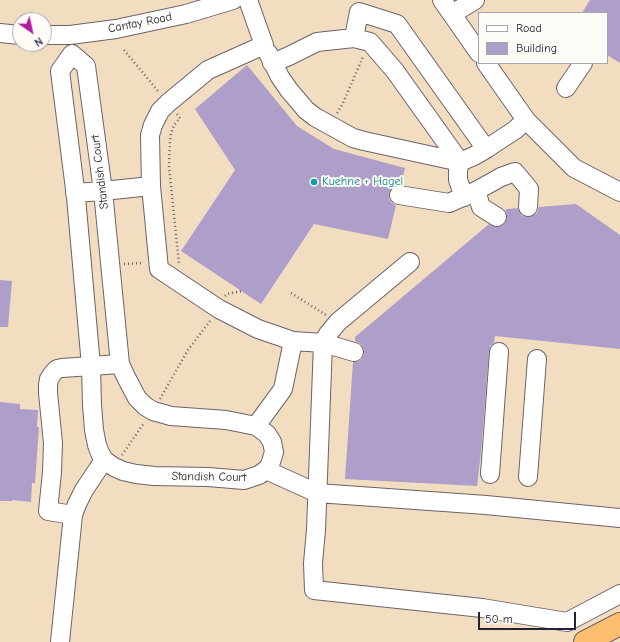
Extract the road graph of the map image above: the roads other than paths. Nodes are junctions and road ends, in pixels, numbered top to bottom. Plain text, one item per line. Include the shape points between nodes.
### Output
1 (233, 0) edge
2 (248, 0) edge
3 (475, 0) edge
4 (447, 7) edge
5 (0, 33) edge
6 (12, 34) edge
7 (52, 35) edge
8 (70, 35) junction
9 (362, 40) junction
10 (264, 46) junction
11 (478, 51) edge
12 (72, 54) junction
13 (272, 63) junction
14 (487, 64) edge
15 (582, 64) edge
16 (566, 88) dead end
17 (526, 120) junction
18 (486, 149) junction
19 (460, 162) junction
20 (150, 186) junction
21 (102, 191) junction
22 (620, 192) edge
23 (75, 193) junction
24 (470, 194) junction
25 (399, 195) dead end
26 (528, 207) dead end
27 (497, 217) dead end
28 (410, 262) dead end
29 (293, 342) junction
30 (323, 343) junction
31 (354, 352) dead end
32 (500, 352) dead end
33 (537, 359) dead end
34 (120, 364) junction
35 (91, 366) junction
36 (256, 426) junction
37 (109, 464) junction
38 (266, 470) junction
39 (490, 474) dead end
40 (528, 477) dead end
41 (317, 493) junction
42 (73, 515) junction
43 (620, 518) edge
44 (620, 594) edge
45 (620, 624) edge
46 (60, 642) edge
47 (585, 642) edge

1 - 8 street, Cantay Road via 186,14 116,29
2 - 10 street
3 - 4 street
4 - 11 street
5 - 6 street
7 - 8 street, Cantay Road
8 - 12 street
9 - 13 street via 317,42
9 - 18 street via 359,12 397,24
9 - 19 street via 395,71
10 - 13 street
10 - 20 street via 208,70 160,111 151,130
12 - 21 street, Standish Court via 86,66
12 - 23 street via 60,71
13 - 19 street via 302,106 315,117 346,134 364,141
14 - 17 street
15 - 16 street
17 - 18 street
17 - 22 street via 574,168
18 - 19 street
19 - 24 street via 458,180
20 - 21 street
20 - 29 street via 159,269 223,302 258,329
21 - 23 street
21 - 34 street, Standish Court
23 - 35 street
24 - 25 street via 450,203
24 - 26 street via 515,172 529,189
24 - 27 street via 481,207
28 - 30 street via 338,322
29 - 30 street
29 - 36 street via 283,388
30 - 31 street
30 - 41 street
32 - 39 street
33 - 40 street
34 - 35 street
34 - 36 street, Standish Court via 137,398 152,411 171,416 226,420
35 - 37 street via 94,430 98,449
35 - 42 street via 58,369 53,373 48,385 53,443 48,511
36 - 38 street via 267,434 272,442 274,452
37 - 38 street, Standish Court via 136,474 244,480
37 - 42 street via 84,490
38 - 41 street
41 - 43 street
41 - 44 street via 314,590 482,608 567,622
42 - 46 street
45 - 47 highway

